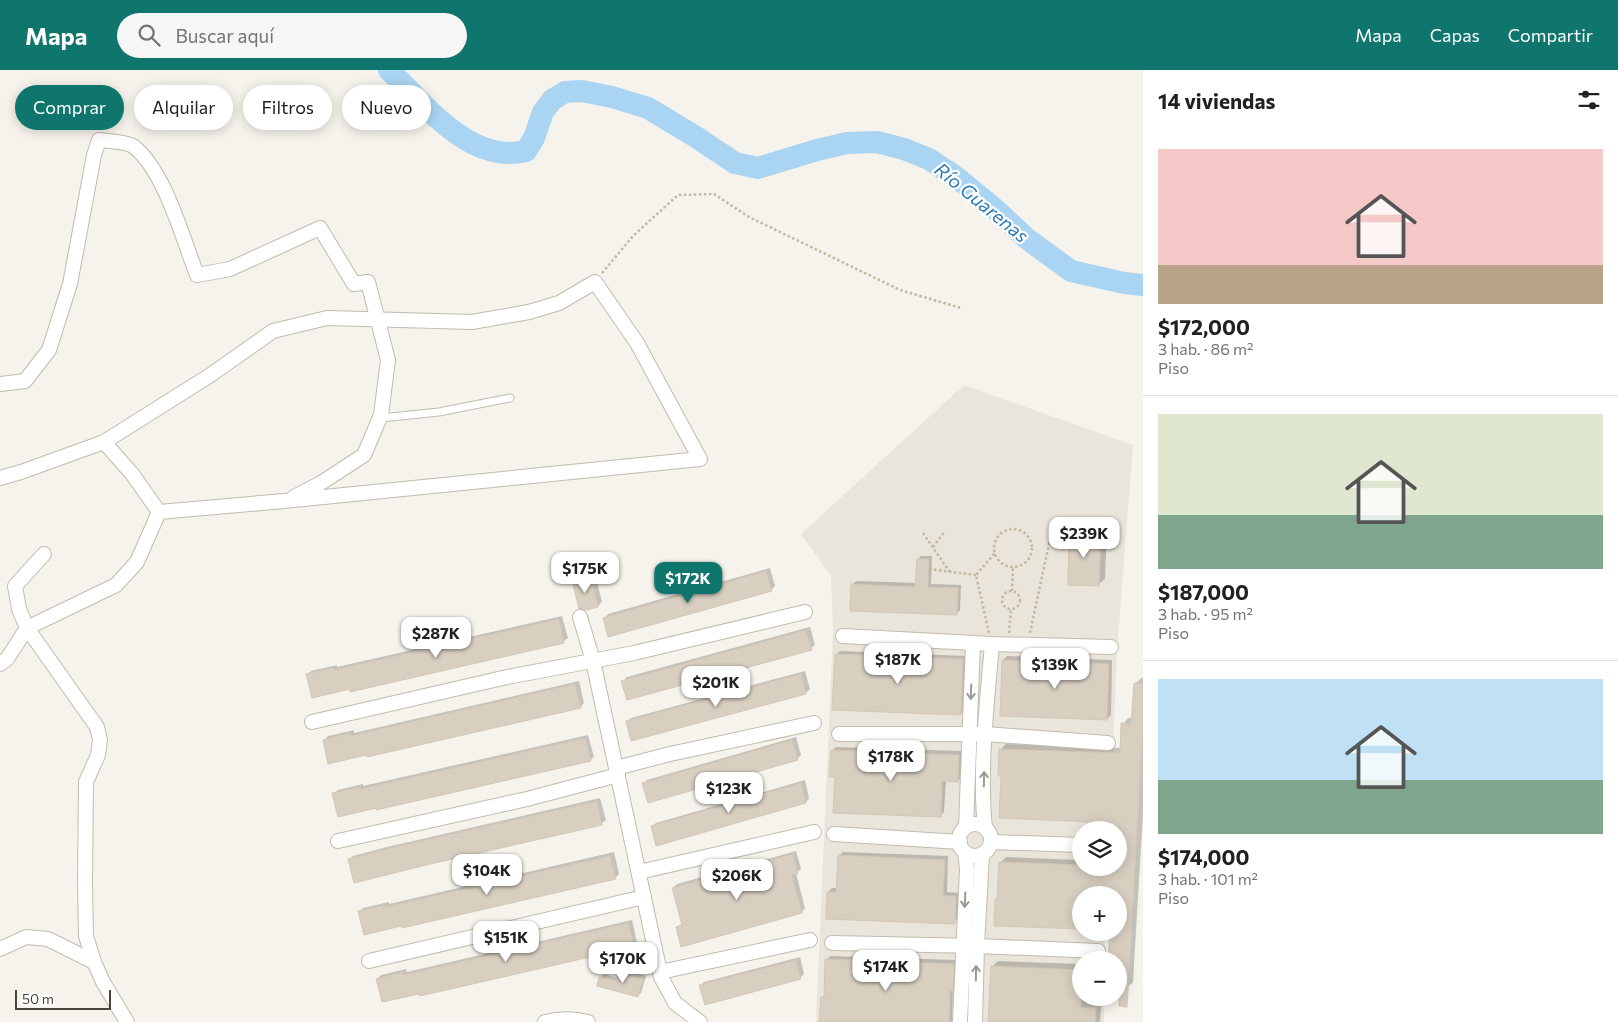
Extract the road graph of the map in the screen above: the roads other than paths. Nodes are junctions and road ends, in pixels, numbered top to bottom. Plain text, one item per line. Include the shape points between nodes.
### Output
1 (378, 318) junction
2 (0, 384) edge
3 (510, 398) dead end
4 (380, 418) junction
5 (104, 442) junction
6 (0, 478) edge
7 (284, 501) junction
8 (159, 512) junction
9 (44, 554) dead end
10 (805, 612) dead end
11 (580, 617) dead end
12 (27, 628) junction
13 (843, 636) dead end
14 (973, 643) junction
15 (992, 644) junction
16 (1111, 647) dead end
17 (593, 661) junction
18 (0, 664) edge
19 (312, 722) dead end
20 (814, 723) dead end
21 (839, 734) dead end
22 (969, 734) junction
23 (985, 734) junction
24 (1108, 743) dead end
25 (617, 772) junction
26 (966, 827) junction
27 (985, 828) junction
28 (814, 832) dead end
29 (834, 834) dead end
30 (338, 841) dead end
31 (991, 842) junction
32 (1072, 845) edge
33 (962, 847) junction
34 (982, 854) junction
35 (639, 872) junction
36 (644, 897) junction
37 (810, 940) dead end
38 (832, 943) dead end
39 (962, 946) junction
40 (977, 946) junction
41 (0, 949) edge
42 (1098, 951) dead end
43 (369, 961) dead end
44 (94, 962) junction
45 (660, 972) junction
46 (127, 1022) edge
47 (545, 1022) edge
48 (588, 1022) edge
49 (700, 1022) edge
50 (960, 1022) edge
51 (975, 1022) edge

1 - 2 street via 368,282 354,284 320,228 230,270 197,275 152,166 132,144 100,140 94,155 70,284 49,350 25,381
1 - 4 street via 388,360
1 - 5 street via 327,318 274,332
1 - 7 street via 472,322 559,303 595,282 637,343 700,459
3 - 4 lane via 439,412
4 - 7 street via 364,455 321,483
5 - 6 street
5 - 8 street
7 - 8 street
8 - 12 street via 138,562 116,585
9 - 12 street via 15,586
10 - 17 street
11 - 17 street
12 - 18 street via 7,660
12 - 44 street via 97,727 100,740 98,755 86,782 86,936
13 - 14 street
14 - 15 street
14 -> 22 street
15 - 16 street
15 - 23 street
17 - 19 street via 507,677
17 - 25 street
20 - 25 street via 670,754
21 - 22 street
22 - 23 street
22 - 26 street
23 - 24 street
27 -> 23 street
25 - 30 street via 527,799
25 - 35 street
26 - 27 street via 976,825
26 - 33 street via 961,834
27 - 31 street
28 - 35 street
29 - 33 street
31 - 32 street
31 - 34 street
33 - 34 street via 973,856
33 -> 39 street via 967,869
34 - 40 street
35 - 36 street
36 - 43 street
36 - 45 street
37 - 45 street
38 - 39 street
39 - 40 street
39 - 50 street
40 - 42 street
51 -> 40 street
41 - 44 street via 26,937 48,939
44 - 46 street via 102,982
45 - 49 street via 675,1002
47 - 48 street via 575,1019

